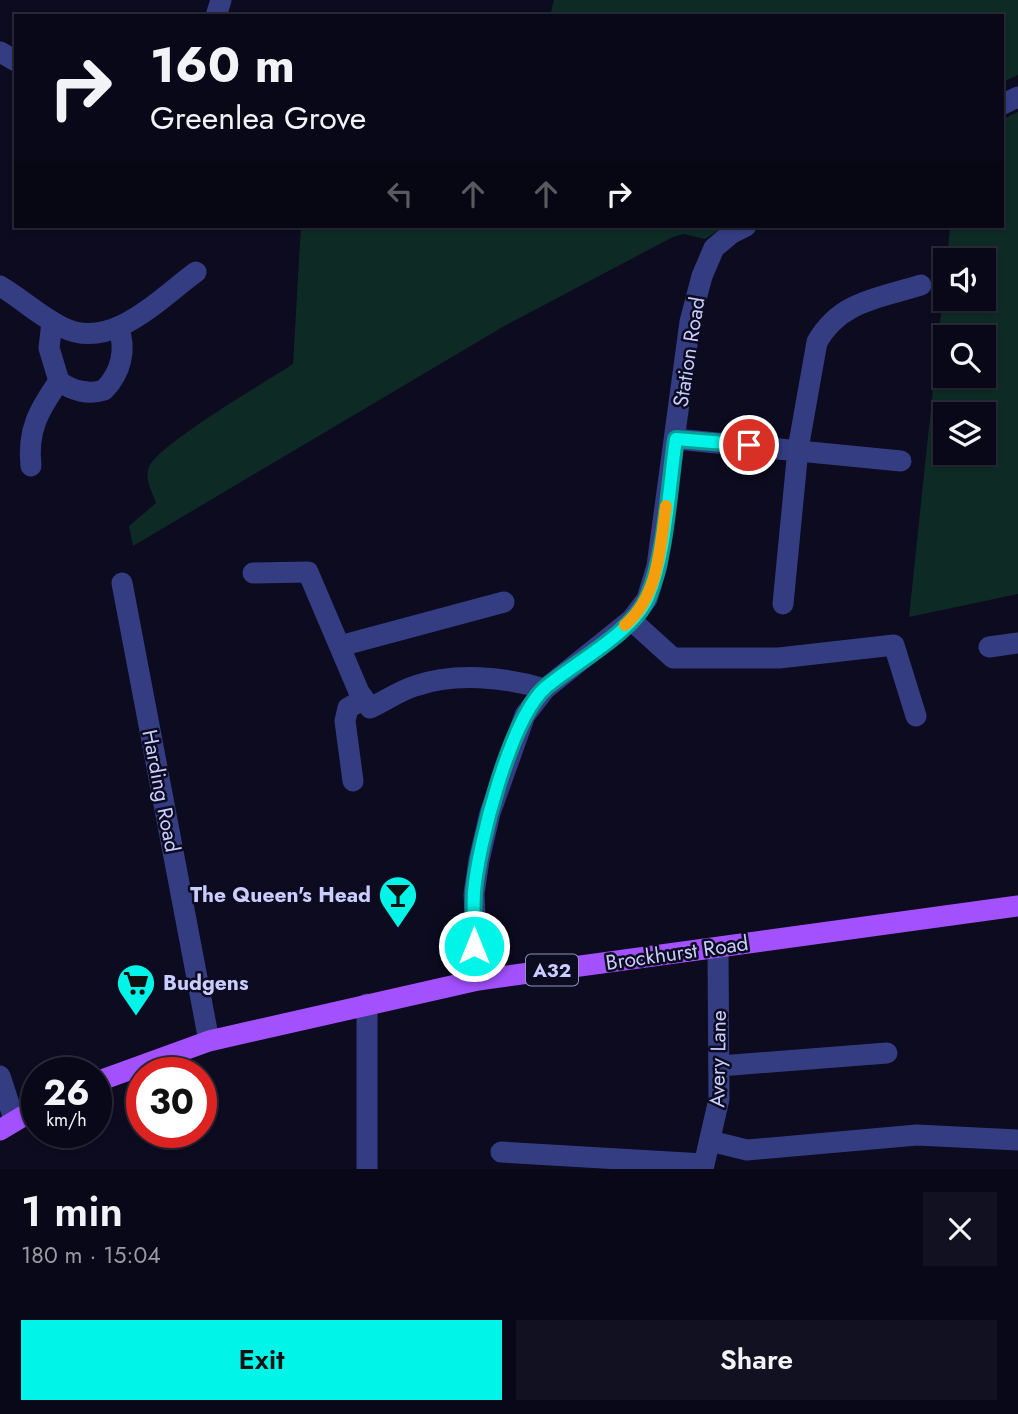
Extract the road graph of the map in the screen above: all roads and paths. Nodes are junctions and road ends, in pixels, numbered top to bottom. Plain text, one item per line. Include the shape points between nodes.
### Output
1 (742, 228) edge
2 (196, 272) dead end
3 (921, 285) dead end
4 (0, 286) edge
5 (52, 322) junction
6 (118, 327) junction
7 (59, 381) junction
8 (676, 439) junction
9 (798, 449) junction
10 (901, 461) dead end
11 (30, 466) dead end
12 (253, 573) dead end
13 (122, 583) dead end
14 (504, 602) dead end
15 (783, 604) dead end
16 (631, 620) junction
17 (1018, 643) edge
18 (340, 646) junction
19 (989, 647) dead end
20 (545, 689) junction
21 (364, 699) junction
22 (916, 716) dead end
23 (353, 781) dead end
24 (1018, 906) edge
25 (718, 948) junction
26 (478, 980) junction
27 (367, 1004) junction
28 (209, 1041) junction
29 (887, 1053) dead end
30 (720, 1066) junction
31 (0, 1076) edge
32 (112, 1076) edge
33 (7, 1124) edge
34 (1018, 1140) edge
35 (710, 1141) junction
36 (501, 1152) dead end
37 (704, 1167) edge
38 (367, 1169) edge

1 - 8 street, Station Road via 714,248 702,276 691,322
2 - 6 street
3 - 9 street via 844,309 825,329 817,342
4 - 5 street
5 - 6 street via 88,334
5 - 7 street via 49,348
6 - 7 street via 122,352 116,376 104,390 76,390
7 - 11 street via 32,427
8 - 9 street
8 - 16 street, Station Road via 657,566 648,598
9 - 10 street
9 - 15 street
12 - 18 street via 307,572
13 - 28 street, Harding Road
14 - 18 street
16 - 20 street, Station Road
16 - 22 street via 673,659 779,658 894,645
17 - 19 street
18 - 21 street
20 - 21 street via 511,679 458,678 415,685 370,708
20 - 26 street, Station Road via 525,715 514,743 479,860 474,894
21 - 23 street via 348,708 345,721
24 - 25 main road, Brockhurst Road / A32
25 - 26 main road, Brockhurst Road / A32
25 - 30 street, Avery Lane
26 - 27 main road, Brockhurst Road / A32
27 - 28 main road, Brockhurst Road / A32
27 - 38 street
28 - 32 main road, Brockhurst Road / A32
29 - 30 street
30 - 35 street, Avery Lane via 718,1113
31 - 33 street
34 - 35 street via 917,1135 747,1150
35 - 37 street, Avery Lane
36 - 37 street

